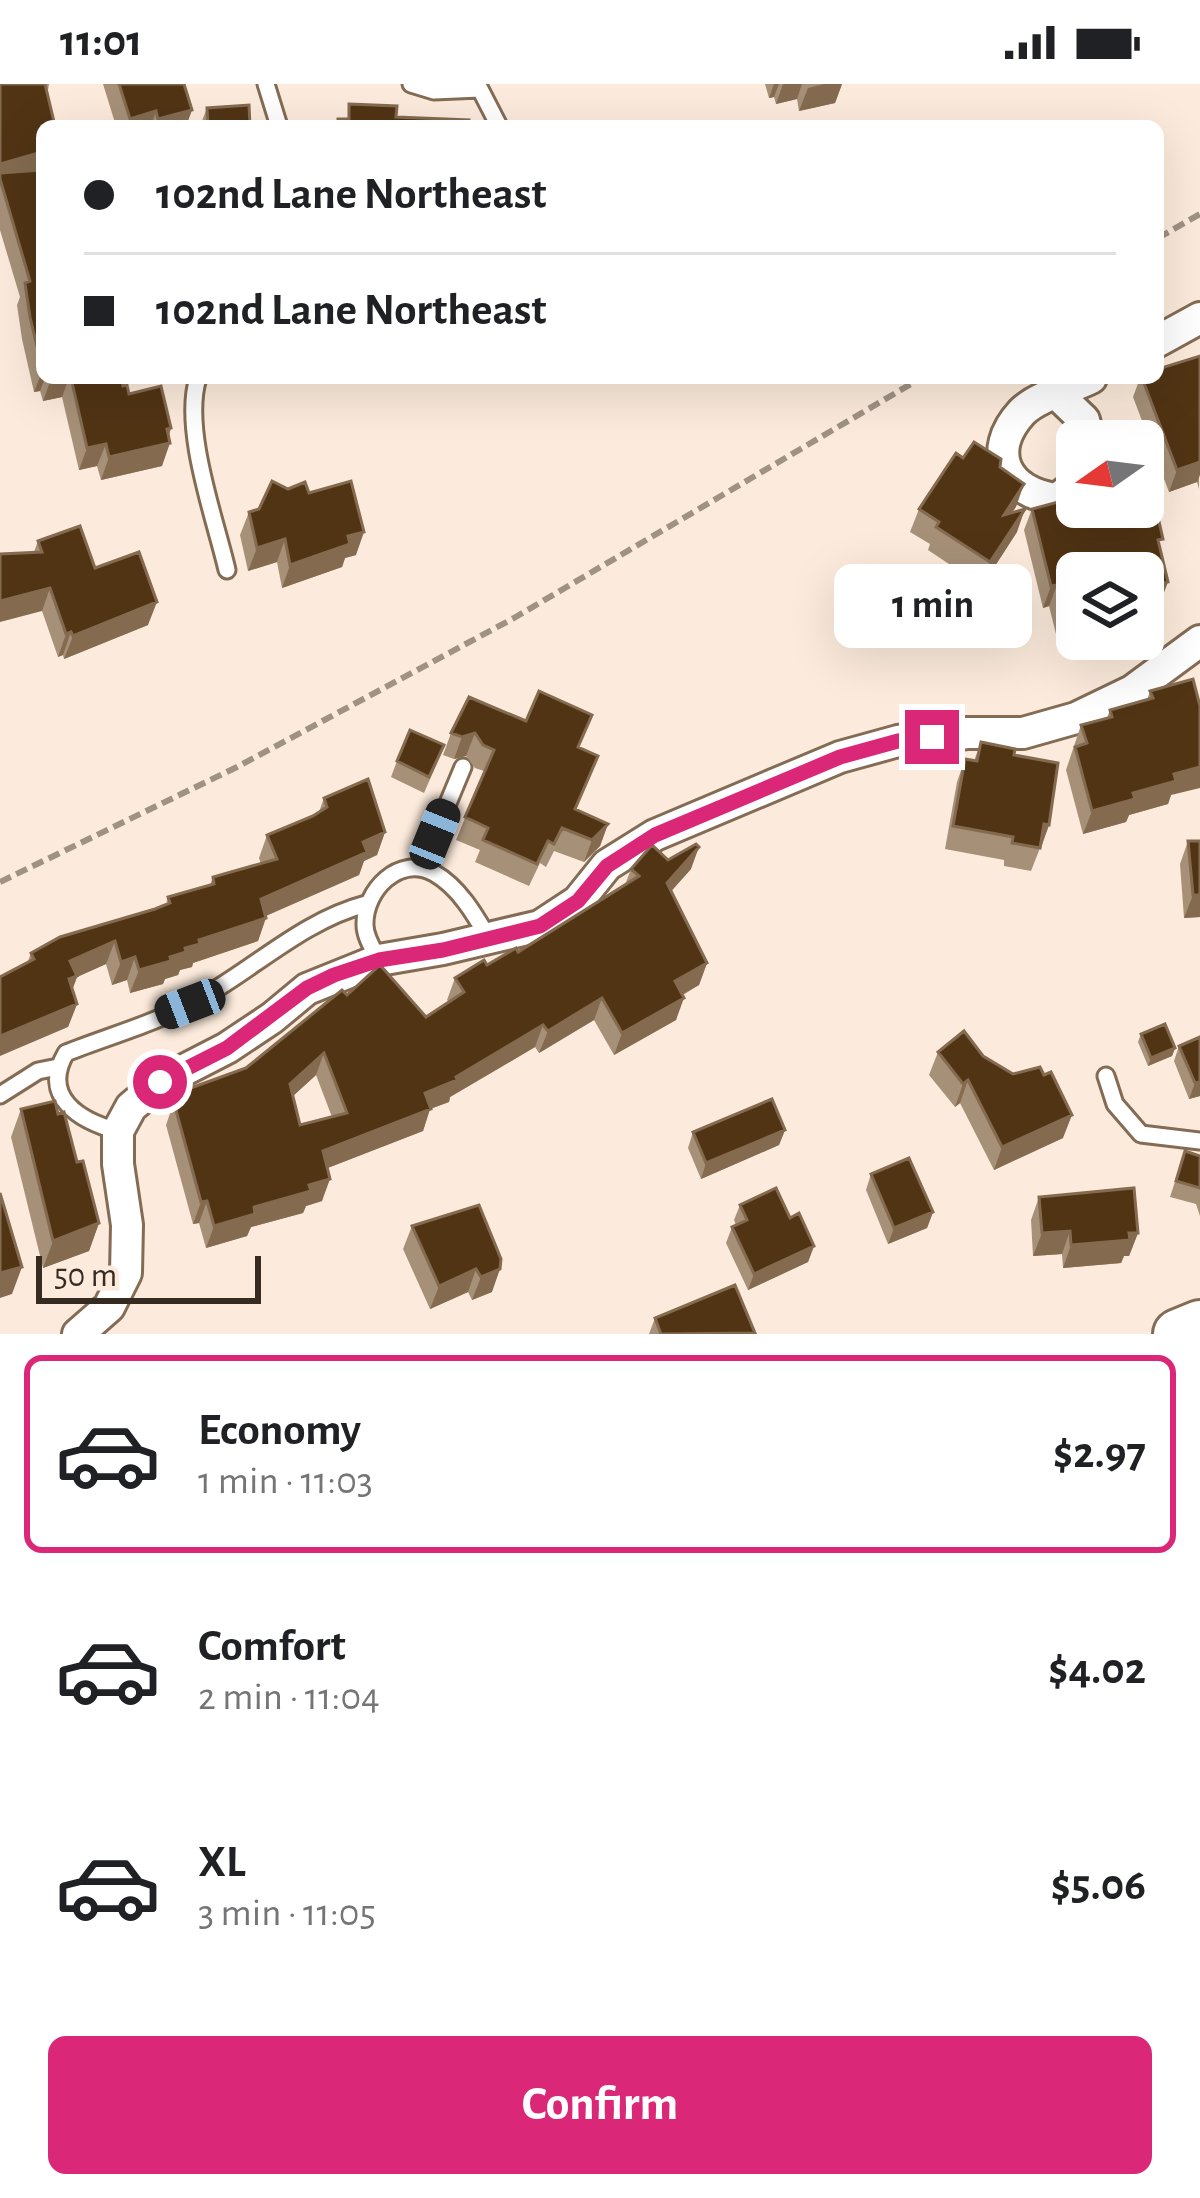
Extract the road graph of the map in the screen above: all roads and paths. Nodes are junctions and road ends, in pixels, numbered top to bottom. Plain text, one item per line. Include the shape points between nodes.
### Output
1 (266, 84) edge
2 (411, 84) edge
3 (277, 120) edge
4 (496, 120) edge
5 (1200, 214) edge
6 (1164, 235) edge
7 (1200, 318) edge
8 (1164, 338) edge
9 (197, 384) edge
10 (911, 384) edge
11 (1078, 384) edge
12 (1057, 394) junction
13 (1084, 420) edge
14 (1056, 499) edge
15 (227, 570) dead end
16 (1200, 641) edge
17 (463, 767) dead end
18 (422, 868) junction
19 (0, 882) edge
20 (366, 904) junction
21 (489, 938) junction
22 (379, 960) junction
23 (58, 1067) junction
24 (1106, 1076) dead end
25 (0, 1095) edge
26 (118, 1131) junction
27 (1200, 1141) edge
28 (1200, 1325) edge
29 (78, 1334) edge
30 (1178, 1334) edge

1 - 3 lane
2 - 4 lane via 480,89
5 - 6 path
7 - 8 street
9 - 15 lane via 200,457
10 - 19 path via 514,618
11 - 12 street
12 - 13 street
12 - 14 street via 1025,408 1007,434 1003,461 1032,496
16 - 21 street via 1132,691 1076,718 1023,733 898,741 840,757 655,835 540,926
17 - 18 lane
18 - 20 lane via 379,883
18 - 21 lane via 469,905
20 - 22 lane via 364,931
20 - 23 lane via 284,942 190,1004 66,1053
21 - 22 street
22 - 26 street via 307,988 227,1048 160,1082
23 - 25 lane
23 - 26 lane via 71,1109
24 - 27 lane via 1114,1104 1141,1134
26 - 29 street via 126,1273 109,1307
28 - 30 main road

